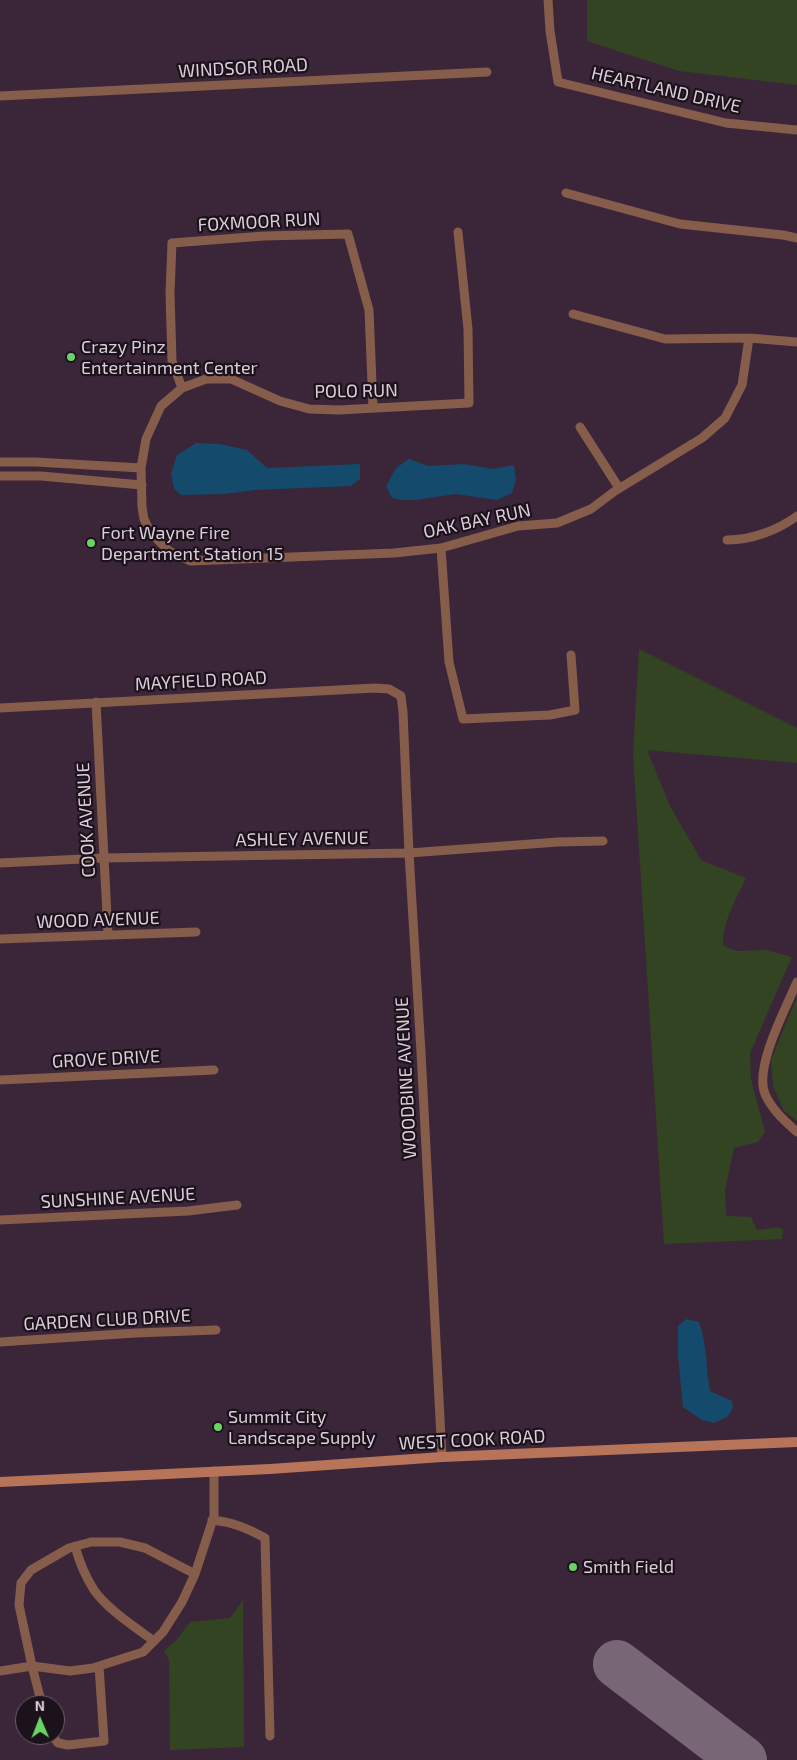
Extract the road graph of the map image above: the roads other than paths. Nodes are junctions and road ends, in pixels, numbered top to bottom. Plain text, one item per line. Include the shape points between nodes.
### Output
1 (548, 0) edge
2 (487, 72) dead end
3 (0, 96) edge
4 (797, 130) edge
5 (566, 193) dead end
6 (458, 232) dead end
7 (797, 238) edge
8 (573, 314) dead end
9 (749, 338) junction
10 (797, 342) edge
11 (182, 388) junction
12 (373, 408) junction
13 (580, 427) dead end
14 (0, 462) edge
15 (79, 464) junction
16 (141, 468) junction
17 (0, 476) edge
18 (79, 479) junction
19 (142, 485) junction
20 (619, 488) junction
21 (797, 516) edge
22 (727, 540) dead end
23 (441, 548) junction
24 (571, 655) dead end
25 (401, 696) joint
26 (96, 702) junction
27 (0, 708) edge
28 (604, 841) dead end
29 (409, 853) junction
30 (103, 858) junction
31 (0, 863) edge
32 (196, 932) dead end
33 (108, 935) junction
34 (0, 940) edge
35 (797, 982) edge
36 (214, 1070) dead end
37 (0, 1080) edge
38 (797, 1132) edge
39 (237, 1205) dead end
40 (0, 1220) edge
41 (216, 1330) dead end
42 (0, 1342) edge
43 (797, 1442) edge
44 (442, 1457) junction
45 (214, 1471) junction
46 (0, 1482) edge
47 (212, 1520) junction
48 (74, 1546) junction
49 (195, 1574) junction
50 (154, 1641) junction
51 (32, 1666) junction
52 (99, 1666) junction
53 (0, 1671) edge
54 (39, 1695) edge
55 (270, 1736) dead end
56 (65, 1744) edge

1 - 4 street, HEARTLAND DRIVE via 558,82 726,123
2 - 3 street, WINDSOR ROAD
5 - 7 street via 680,224
6 - 12 street, POLO RUN via 468,329 469,403
8 - 9 street via 665,339
9 - 10 street
9 - 20 street, OAK BAY RUN via 742,385 725,418 702,438
11 - 12 street, POLO RUN via 206,379 231,379 309,409
11 - 12 street, FOXMOOR RUN via 172,361 172,243 348,234 368,310
11 - 16 street, POLO RUN via 161,406 146,439
13 - 20 street
14 - 15 street
15 - 16 street
15 - 18 street
16 - 19 street, POLO RUN
17 - 18 street
18 - 19 street
19 - 23 street, OAK BAY RUN via 144,519 150,532 169,551 190,561 394,553
20 - 23 street, OAK BAY RUN via 591,509 557,522 518,526
21 - 22 street via 782,527 739,540
23 - 24 street via 449,662 463,720 550,715 575,710
25 - 26 street, MAYFIELD ROAD via 388,689 375,688
25 - 29 street, WOODBINE AVENUE
26 - 27 street, MAYFIELD ROAD
26 - 30 street, COOK AVENUE
28 - 29 street, ASHLEY AVENUE
29 - 30 street, ASHLEY AVENUE
29 - 44 street, WOODBINE AVENUE
30 - 31 street, ASHLEY AVENUE
30 - 33 street, COOK AVENUE
32 - 33 street, WOOD AVENUE
33 - 34 street, WOOD AVENUE
35 - 38 street via 766,1055 764,1093 776,1113
36 - 37 street, GROVE DRIVE
39 - 40 street, SUNSHINE AVENUE via 188,1211
41 - 42 street, GARDEN CLUB DRIVE
43 - 44 main road, WEST COOK ROAD
44 - 45 main road, WEST COOK ROAD
45 - 46 main road, WEST COOK ROAD
45 - 47 street
47 - 49 street
47 - 55 street via 230,1522 265,1538
48 - 49 street via 91,1542 120,1542 140,1546
48 - 50 street via 94,1591 125,1621
48 - 51 street via 31,1570 21,1582 19,1605
49 - 50 street via 182,1602
50 - 52 street via 143,1652
51 - 52 street via 70,1671
51 - 53 street
51 - 54 street
52 - 56 street via 104,1742

